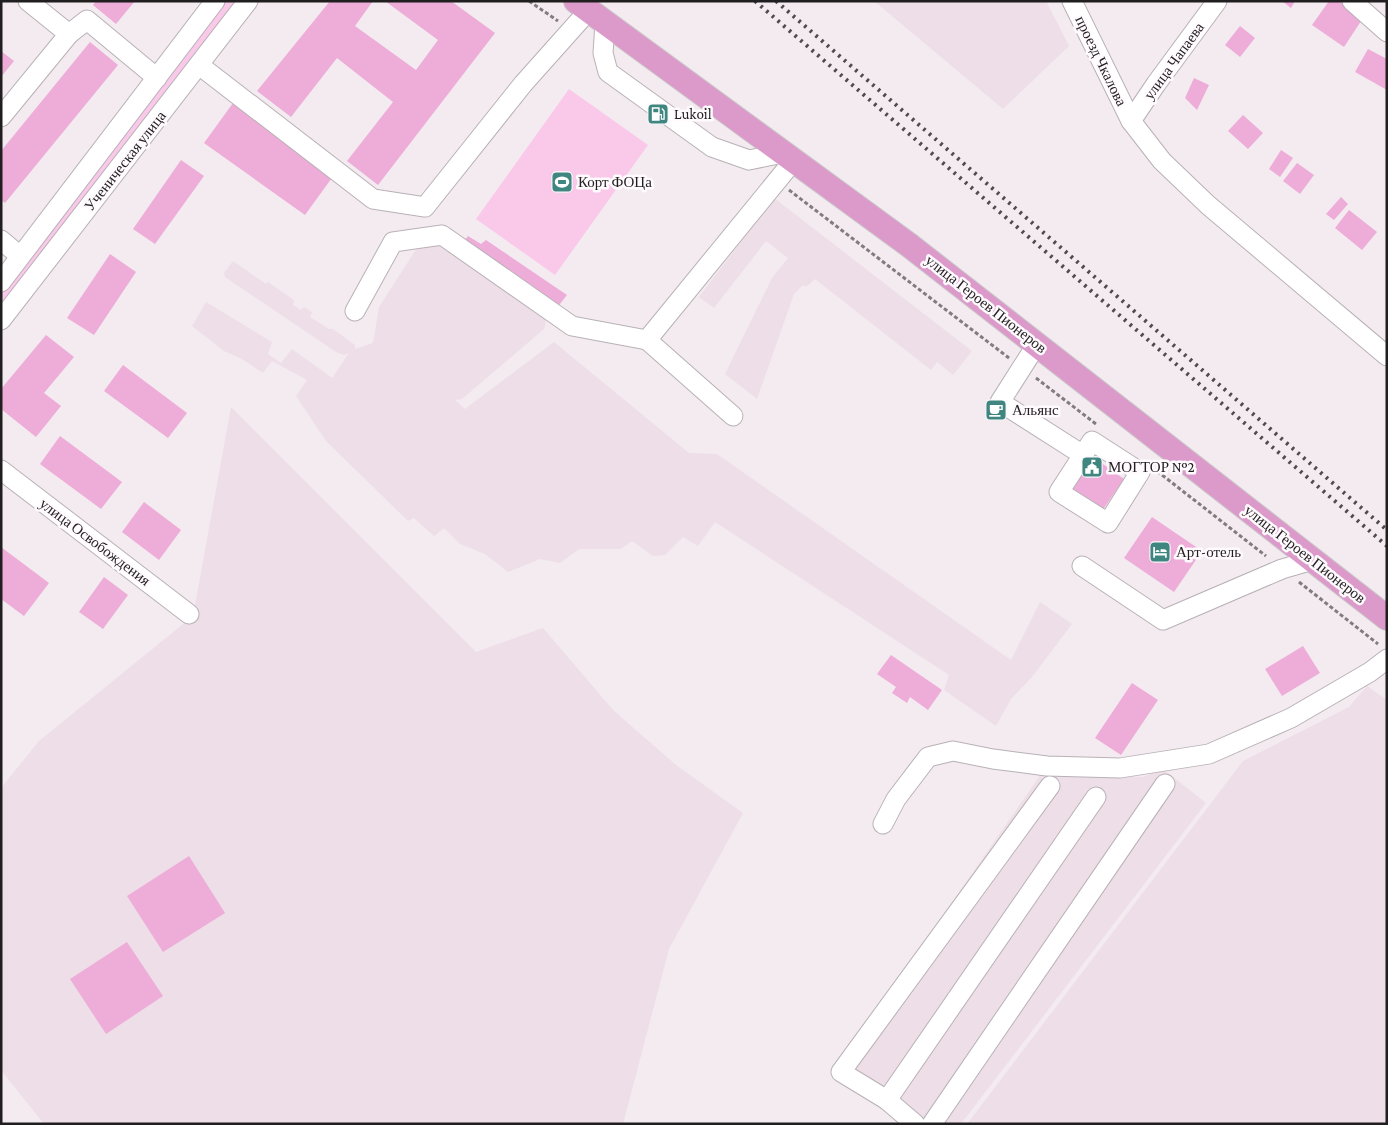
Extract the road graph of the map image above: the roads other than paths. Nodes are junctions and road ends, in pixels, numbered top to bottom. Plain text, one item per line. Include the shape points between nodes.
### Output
1 (215, 1) edge
2 (248, 1) edge
3 (1072, 1) edge
4 (1218, 1) edge
5 (1352, 1) edge
6 (40, 5) edge
7 (590, 12) edge
8 (1387, 32) edge
9 (69, 34) junction
10 (199, 65) junction
11 (157, 78) junction
12 (1, 117) edge
13 (1131, 120) junction
14 (788, 156) junction
15 (1, 240) edge
16 (20, 256) junction
17 (1, 282) edge
18 (355, 311) dead end
19 (1, 320) edge
20 (648, 340) junction
21 (1037, 344) junction
22 (1387, 356) edge
23 (733, 416) dead end
24 (1083, 455) junction
25 (1, 470) edge
26 (1313, 560) junction
27 (1082, 566) dead end
28 (189, 614) dead end
29 (1387, 618) edge
30 (1383, 652) edge
31 (1165, 784) dead end
32 (1050, 786) dead end
33 (1096, 797) dead end
34 (883, 824) dead end
35 (887, 1100) junction
36 (915, 1124) edge
37 (932, 1124) edge

1 - 11 street, Ученическая улица
2 - 10 street, Ученическая улица
3 - 13 street, проезд Чкалова
4 - 13 street, улица Чапаева
5 - 8 street
6 - 9 street
7 - 10 street via 523,84 425,207 373,199
7 - 14 main road, улица Героев Пионеров
7 - 14 street via 608,72 712,147 749,160
9 - 11 street via 87,20
9 - 12 street
10 - 19 street, Ученическая улица
11 - 16 street, Ученическая улица
13 - 22 street via 1162,161 1208,205
14 - 20 street via 777,181
14 - 21 main road, улица Героев Пионеров
15 - 16 street
16 - 17 street, Ученическая улица
18 - 20 street via 393,242 442,235 572,326
20 - 23 street
21 - 24 street via 1000,402
21 - 26 main road, улица Героев Пионеров
24 - 24 street via 1092,441 1140,472 1108,523 1059,492
25 - 28 street, улица Освобождения
26 - 27 street via 1282,569 1163,620
26 - 29 main road, улица Героев Пионеров
30 - 34 street via 1370,672 1291,718 1209,754 1120,768 1048,766 953,751 928,757 896,799
31 - 37 street
32 - 35 street via 840,1072
33 - 35 street
35 - 36 street

